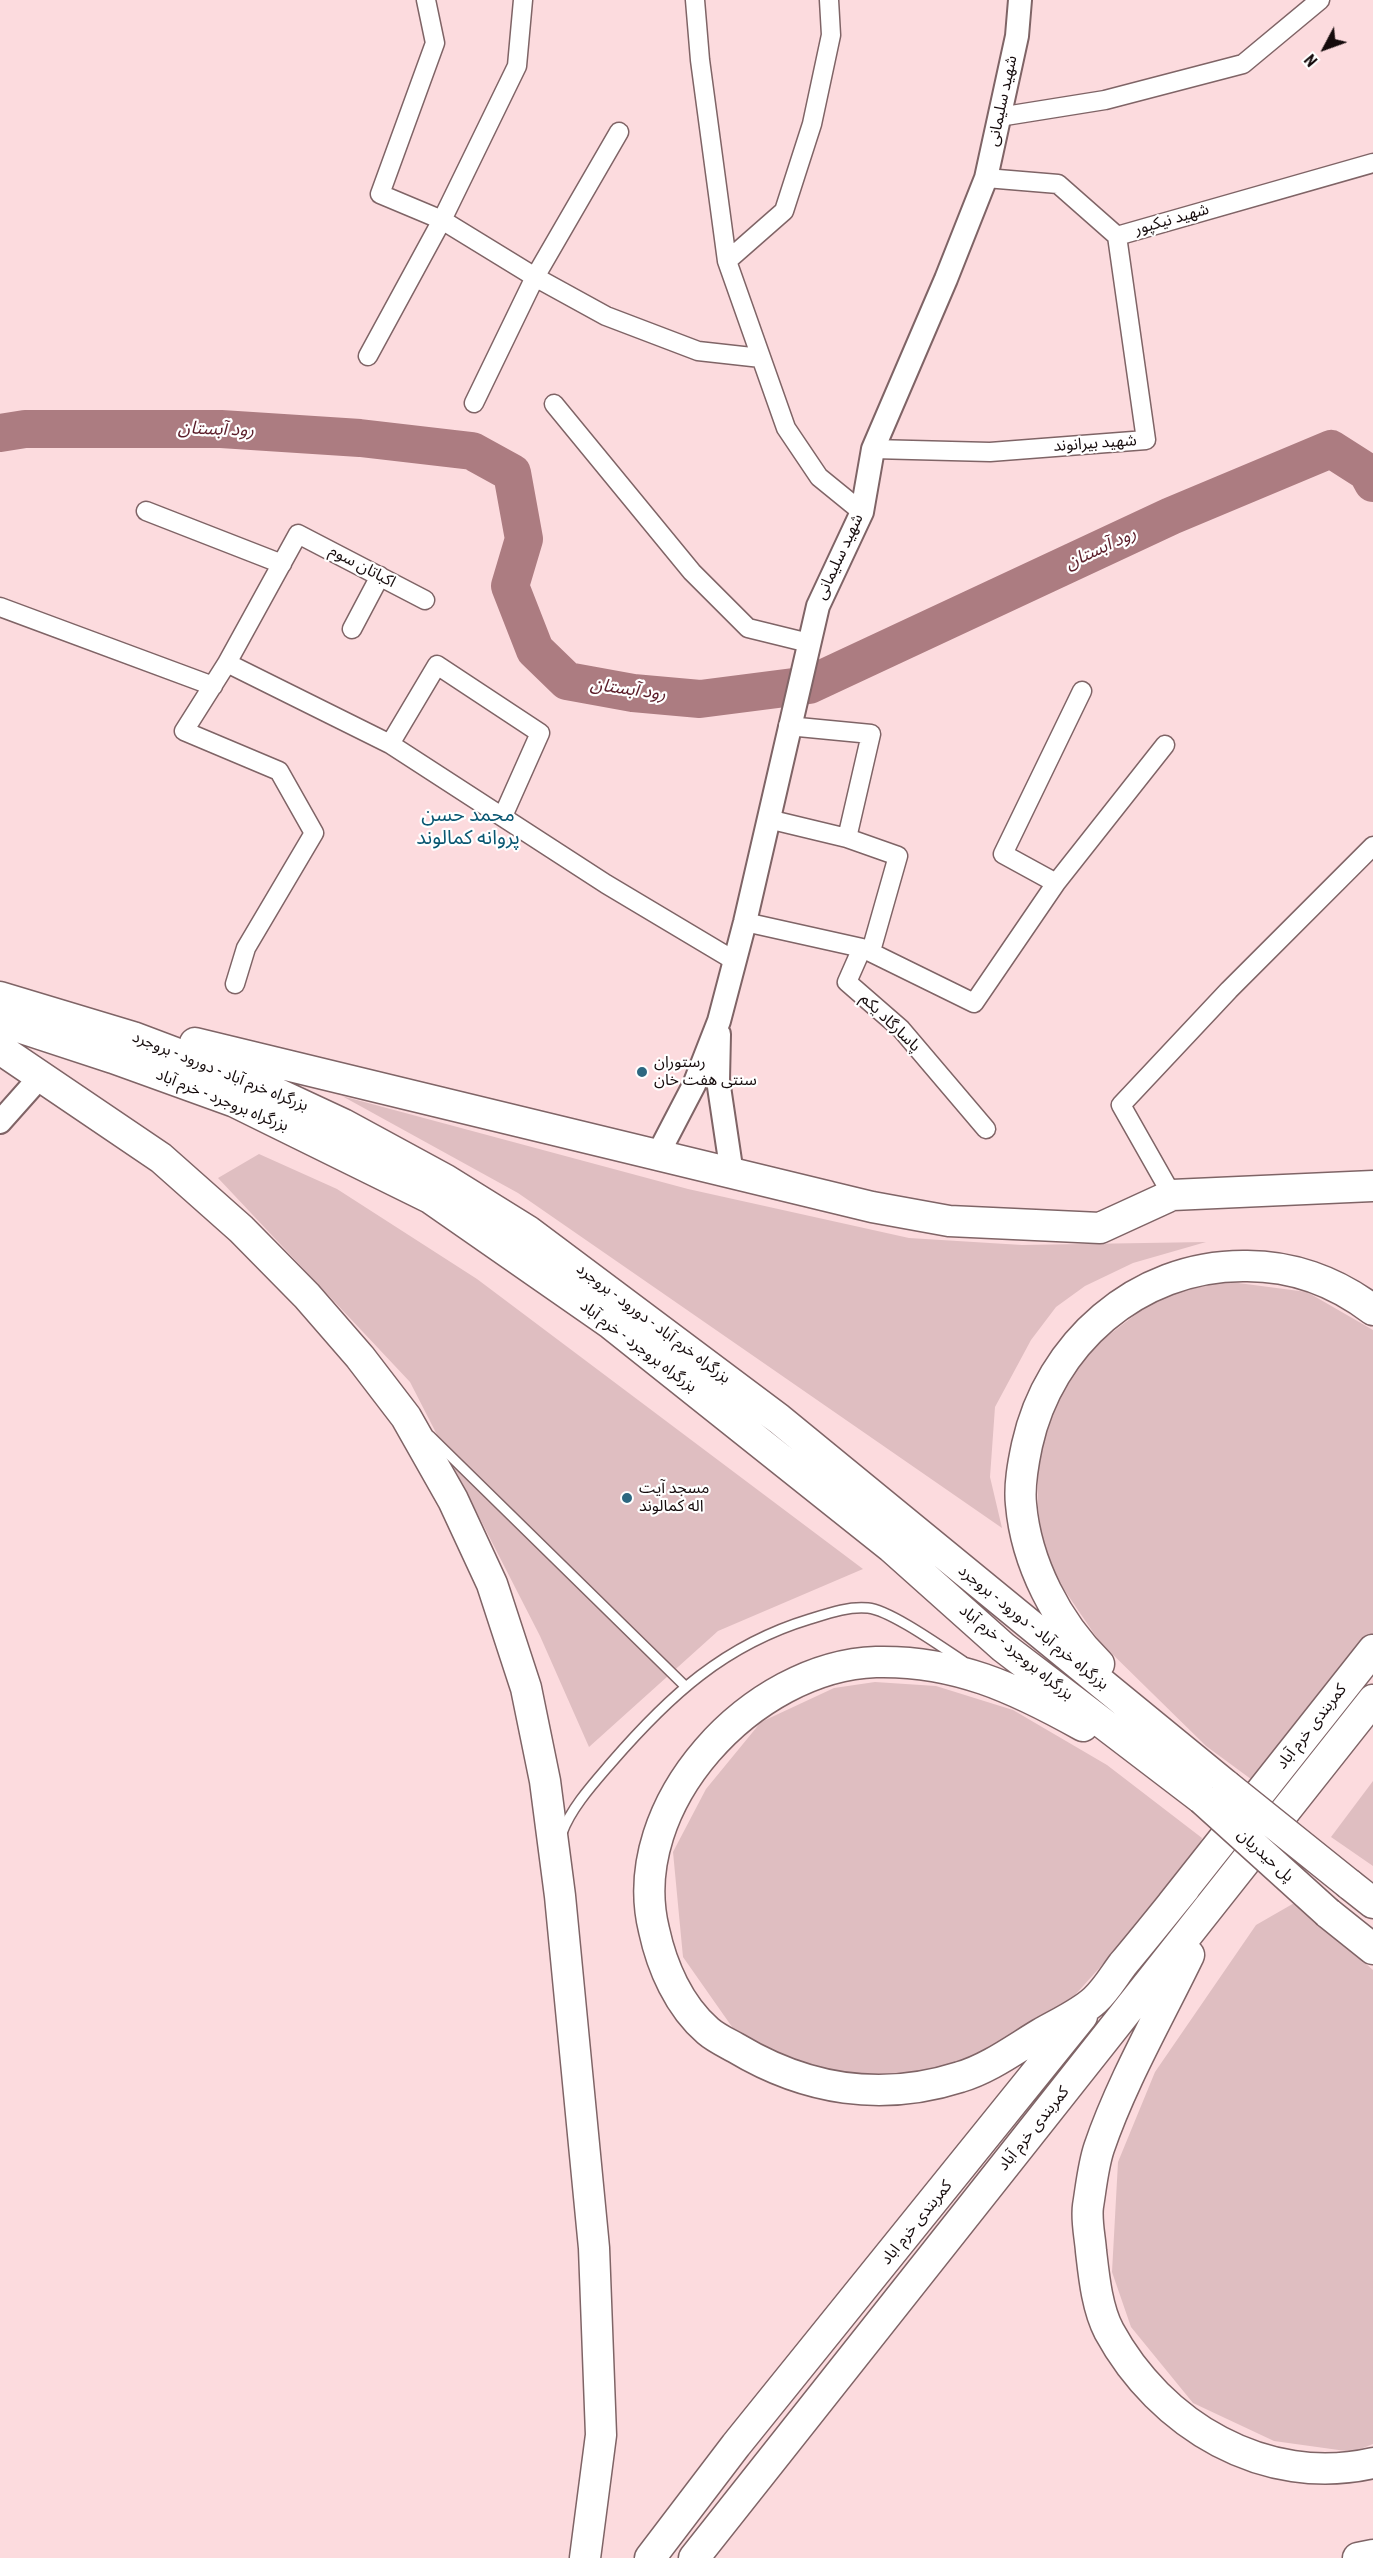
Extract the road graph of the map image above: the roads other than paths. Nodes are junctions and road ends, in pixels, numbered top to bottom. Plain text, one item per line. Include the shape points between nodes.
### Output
1 (426, 0) edge
2 (523, 0) edge
3 (695, 0) edge
4 (829, 0) edge
5 (1020, 0) edge
6 (1320, 0) edge
7 (999, 117) junction
8 (619, 132) dead end
9 (1373, 163) edge
10 (986, 178) junction
11 (442, 220) junction
12 (1117, 236) junction
13 (728, 261) junction
14 (535, 277) junction
15 (368, 356) dead end
16 (761, 358) junction
17 (474, 403) dead end
18 (554, 404) dead end
19 (873, 448) junction
20 (146, 511) dead end
21 (862, 512) junction
22 (282, 564) junction
23 (380, 576) junction
24 (425, 600) dead end
25 (0, 607) edge
26 (352, 629) dead end
27 (809, 644) junction
28 (227, 663) junction
29 (213, 686) junction
30 (1082, 691) dead end
31 (788, 726) junction
32 (390, 744) junction
33 (1166, 745) dead end
34 (503, 816) junction
35 (768, 819) junction
36 (847, 838) junction
37 (1373, 846) edge
38 (1056, 883) junction
39 (745, 922) junction
40 (866, 950) junction
41 (735, 961) junction
42 (235, 984) dead end
43 (6, 1006) edge
44 (719, 1021) junction
45 (0, 1049) edge
46 (40, 1077) junction
47 (0, 1122) edge
48 (986, 1129) dead end
49 (657, 1156) junction
50 (732, 1174) junction
51 (1373, 1186) edge
52 (1172, 1195) junction
53 (1373, 1310) edge
54 (389, 1395) junction
55 (1373, 1650) edge
56 (987, 1678) junction
57 (685, 1686) junction
58 (1373, 1700) edge
59 (1176, 1778) junction
60 (1212, 1785) junction
61 (554, 1851) junction
62 (1185, 1888) junction
63 (1373, 1903) edge
64 (1212, 1906) junction
65 (1370, 1947) edge
66 (1373, 2463) edge
67 (1373, 2555) edge
68 (585, 2558) edge
69 (650, 2558) edge
70 (694, 2558) edge
71 (1358, 2558) edge

1 - 11 street via 435,44 380,194
2 - 11 street via 517,66
3 - 13 street
4 - 13 street via 831,35 813,124 784,211
5 - 7 street, شهید سلیمانی via 1017,36
6 - 7 street via 1243,64 1105,100
7 - 10 street, شهید سلیمانی
8 - 14 street
9 - 12 street, شهید نیکپور
10 - 12 street, شهید نیکپور via 1058,184
10 - 19 street, شهید سلیمانی
11 - 14 street
11 - 15 street
12 - 19 street, شهید بیرانوند via 1146,440 990,452
13 - 16 street
14 - 16 street via 606,316 698,351
14 - 17 street
16 - 21 street via 786,428 819,477
18 - 27 street via 692,572 748,628
19 - 21 street, شهید سلیمانی
20 - 22 street
21 - 27 street, شهید سلیمانی via 818,606
22 - 23 street, اکباتان سوم via 298,534
22 - 28 street
23 - 24 street, اکباتان سوم
23 - 26 street
25 - 29 street
27 - 31 street, شهید سلیمانی
28 - 29 street
28 - 32 street
29 - 42 street via 184,731 279,771 314,833 246,948
30 - 38 street via 1003,854
31 - 35 street, شهید سلیمانی
31 - 36 street via 872,734
32 - 34 street
32 - 34 street via 437,665 540,733
33 - 38 street
34 - 41 street via 606,884
35 - 36 street
35 - 39 street, شهید سلیمانی
36 - 40 street via 898,856
37 - 52 street via 1121,1104
38 - 40 street via 974,1003
39 - 40 street
39 - 41 street, شهید سلیمانی
40 - 48 street, پاسارگاد یکم via 847,982 901,1029
41 - 44 street, شهید سلیمانی
43 - 49 highway
43 - 59 highway, بزرگراه بروجرد - خرم آباد via 113,1058 235,1102 430,1198 611,1324 891,1547 1003,1647
43 - 60 highway, بزرگراه خرم آباد - دورود - بروجرد via 133,1037 255,1083 415,1163 528,1231 779,1419
44 - 49 street, شهید سلیمانی via 694,1084
44 - 50 street, شهید سلیمانی via 718,1080
45 - 46 highway
46 - 47 street
46 - 54 highway via 161,1158 241,1229 307,1296
49 - 50 highway
50 - 52 highway via 949,1221 1025,1225 1100,1228
51 - 52 highway
53 - 60 highway via 1311,1275 1264,1265 1183,1273 1148,1287 1106,1314 1081,1337 1050,1379 1033,1419 1022,1467 1021,1504 1030,1550 1045,1590 1065,1624 1094,1659
54 - 57 lane
54 - 61 highway via 453,1500 492,1584 526,1688
55 - 62 highway, کمربندی خرم آباد
56 - 57 lane via 919,1632 870,1608 841,1610 792,1624 750,1642
56 - 59 highway
56 - 62 highway via 908,1662 835,1668 784,1688 742,1715 711,1745 681,1785 658,1836 650,1880 653,1927 664,1964 688,2009 709,2032 761,2063 817,2084 888,2092 964,2076 1094,2001
57 - 61 lane via 595,1782 566,1823
58 - 64 highway, کمربندی خرم آباد
59 - 60 highway, بزرگراه بروجرد - خرم آباد
60 - 63 highway, پل حیدریان, bridge
60 - 65 highway, پل حیدریان, bridge via 1328,1913
61 - 68 highway via 594,2248 601,2435
62 - 69 highway, کمربندی خرم اباد via 736,2445
64 - 66 highway via 1098,2149 1088,2209 1097,2289 1108,2329 1142,2380 1178,2416 1221,2444 1267,2461 1315,2469
64 - 70 highway, کمربندی خرم آباد
67 - 71 highway

